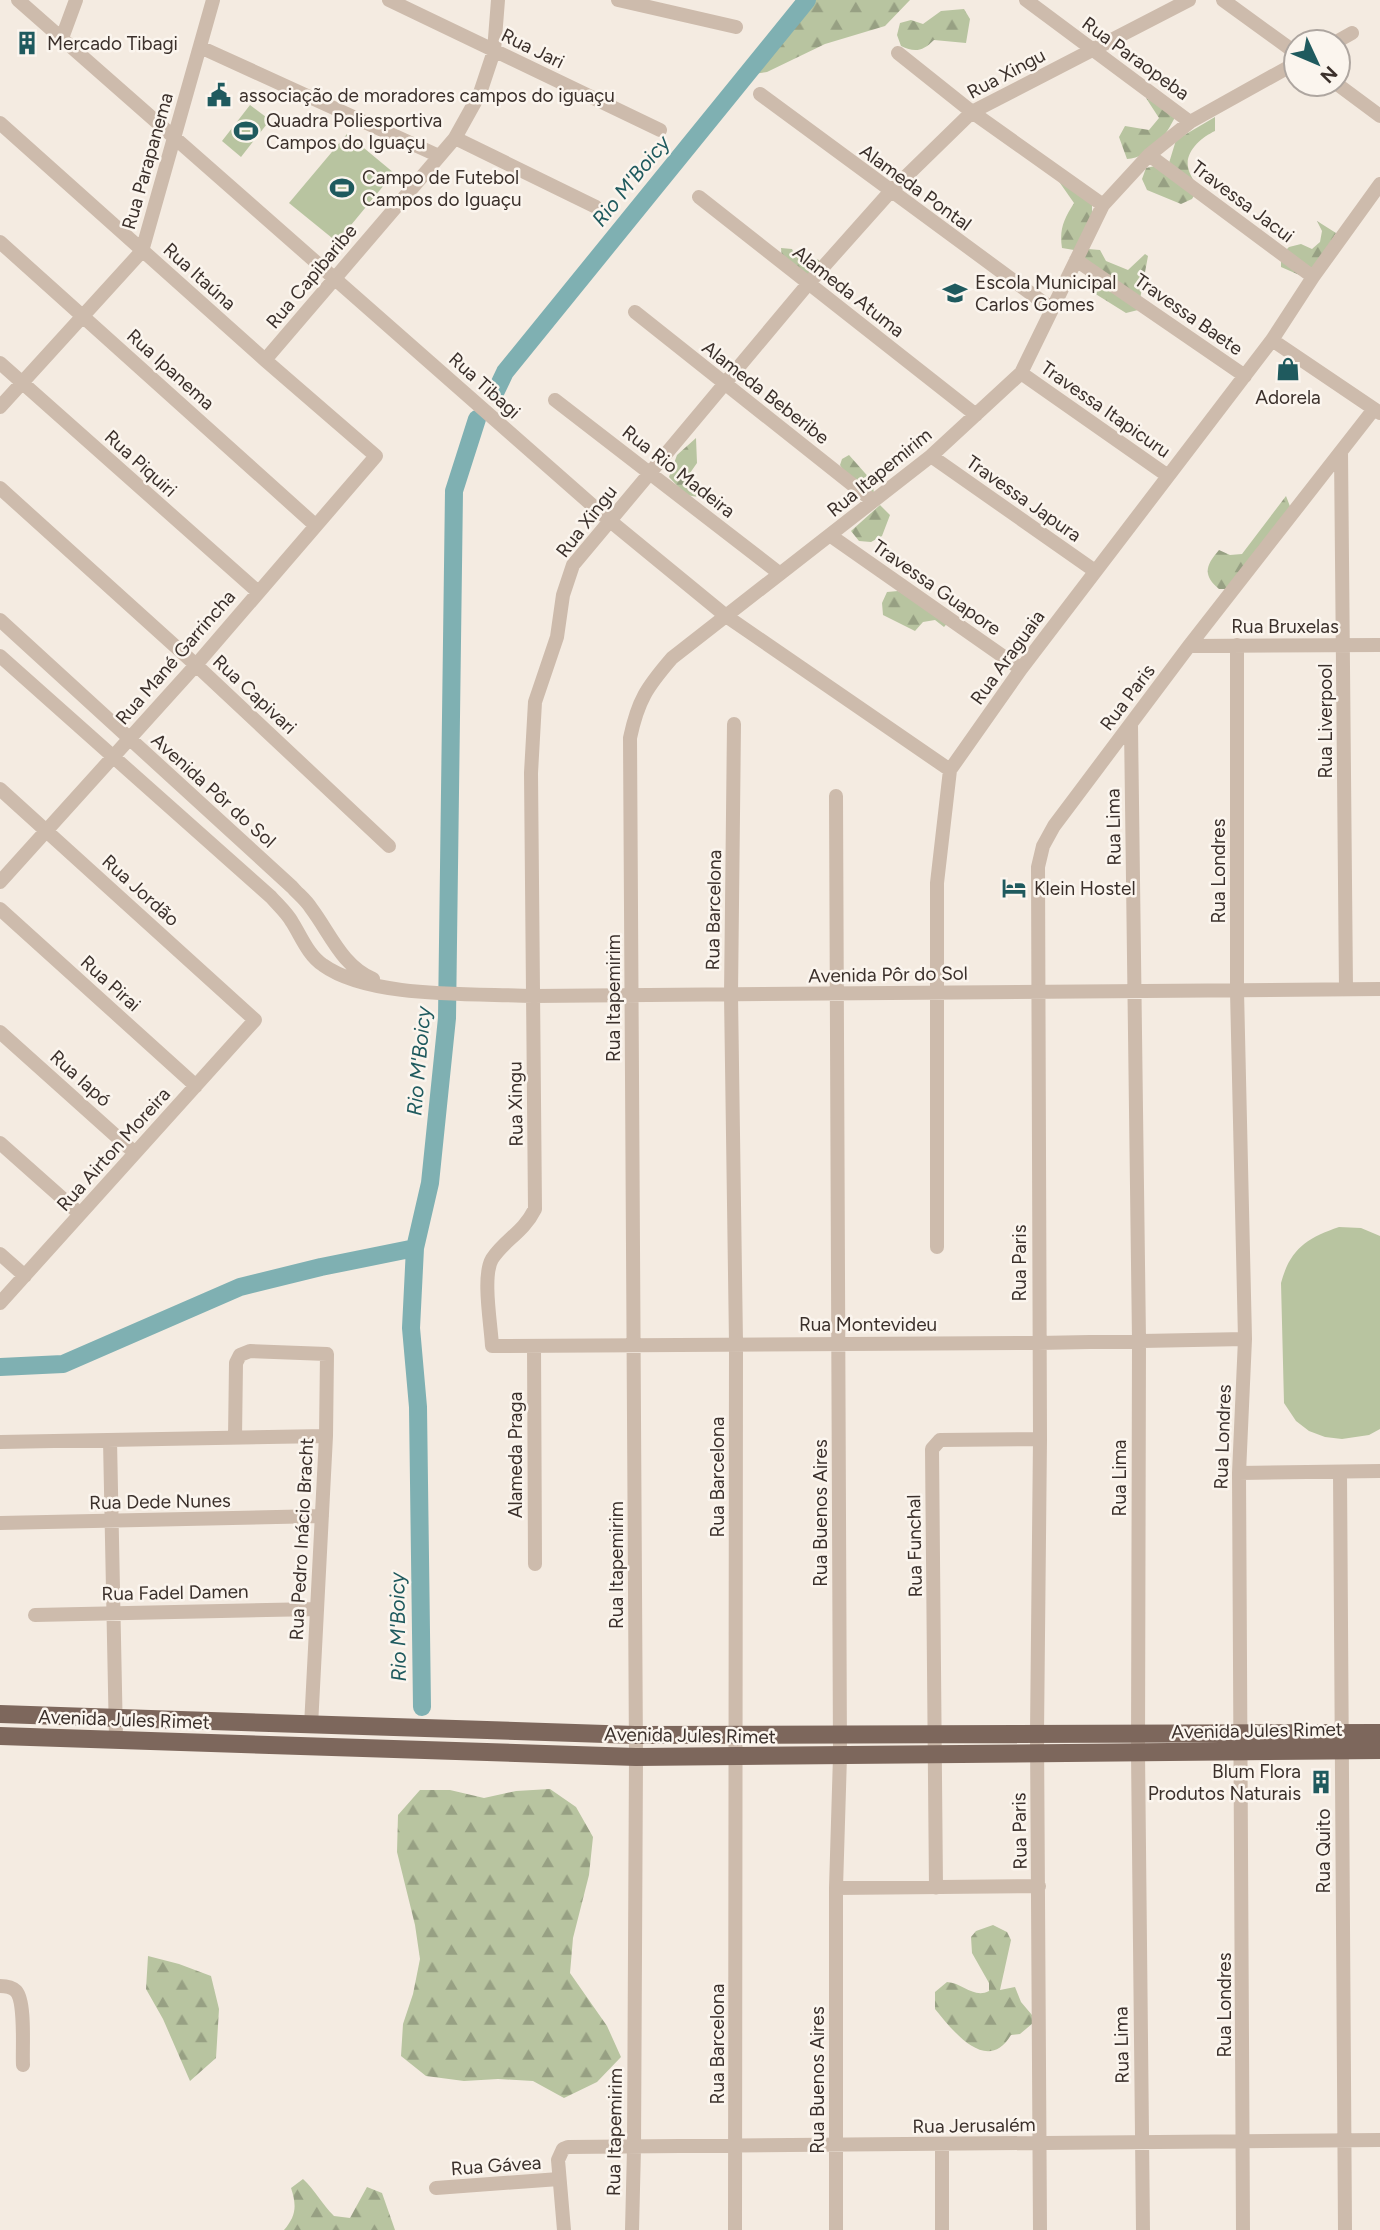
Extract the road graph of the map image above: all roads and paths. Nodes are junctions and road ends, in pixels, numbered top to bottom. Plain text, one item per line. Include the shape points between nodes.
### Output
1 (18, 0) edge
2 (76, 0) edge
3 (213, 0) edge
4 (388, 0) edge
5 (498, 0) edge
6 (618, 0) edge
7 (1026, 0) edge
8 (1189, 0) edge
9 (1223, 0) edge
10 (736, 27) dead end
11 (62, 38) junction
12 (1282, 43) edge
13 (200, 47) junction
14 (1092, 50) junction
15 (494, 51) junction
16 (898, 53) dead end
17 (1282, 71) edge
18 (760, 93) dead end
19 (1352, 95) edge
20 (972, 112) junction
21 (1380, 116) edge
22 (1190, 122) junction
23 (0, 123) edge
24 (660, 130) dead end
25 (175, 138) junction
26 (455, 138) junction
27 (1149, 155) junction
28 (439, 156) junction
29 (1380, 184) edge
30 (890, 192) junction
31 (699, 197) dead end
32 (1103, 205) junction
33 (596, 207) dead end
34 (0, 242) edge
35 (142, 250) junction
36 (1076, 260) junction
37 (334, 277) junction
38 (1313, 277) junction
39 (808, 284) junction
40 (1052, 309) junction
41 (635, 312) dead end
42 (83, 315) junction
43 (1272, 341) junction
44 (264, 360) junction
45 (0, 363) edge
46 (1021, 373) junction
47 (1245, 376) junction
48 (22, 383) junction
49 (723, 383) junction
50 (555, 400) dead end
51 (0, 407) edge
52 (1377, 411) edge
53 (976, 415) junction
54 (1341, 452) junction
55 (376, 456) joint
56 (931, 456) junction
57 (650, 472) junction
58 (1168, 476) junction
59 (0, 488) edge
60 (873, 501) junction
61 (609, 520) junction
62 (316, 525) junction
63 (831, 536) junction
64 (1096, 571) junction
65 (779, 573) junction
66 (257, 592) junction
67 (726, 616) junction
68 (0, 620) edge
69 (1343, 645) junction
70 (1380, 645) edge
71 (1189, 646) junction
72 (1237, 646) junction
73 (0, 656) edge
74 (196, 665) junction
75 (1021, 669) junction
76 (734, 724) dead end
77 (1131, 726) junction
78 (129, 739) junction
79 (114, 756) junction
80 (950, 770) junction
81 (0, 789) edge
82 (836, 796) dead end
83 (46, 831) junction
84 (389, 846) dead end
85 (0, 882) edge
86 (310, 906) junction
87 (0, 909) edge
88 (291, 920) junction
89 (335, 944) junction
90 (322, 965) junction
91 (397, 988) junction
92 (1346, 989) junction
93 (1380, 989) edge
94 (1237, 990) junction
95 (1039, 992) junction
96 (1135, 992) junction
97 (837, 993) junction
98 (937, 993) junction
99 (632, 995) junction
100 (731, 995) junction
101 (533, 996) junction
102 (255, 1020) joint
103 (0, 1032) edge
104 (196, 1086) junction
105 (0, 1143) edge
106 (135, 1153) junction
107 (80, 1214) junction
108 (937, 1247) dead end
109 (0, 1254) edge
110 (24, 1276) junction
111 (0, 1303) edge
112 (1245, 1339) junction
113 (1139, 1340) junction
114 (736, 1343) junction
115 (838, 1343) junction
116 (1038, 1343) junction
117 (635, 1345) junction
118 (492, 1346) joint
119 (534, 1346) junction
120 (326, 1436) junction
121 (235, 1438) junction
122 (1040, 1439) junction
123 (110, 1440) junction
124 (0, 1442) edge
125 (1380, 1471) edge
126 (1239, 1473) junction
127 (1340, 1473) junction
128 (322, 1516) junction
129 (112, 1521) junction
130 (0, 1524) edge
131 (535, 1564) dead end
132 (317, 1609) junction
133 (113, 1612) junction
134 (35, 1615) dead end
135 (0, 1714) edge
136 (115, 1717) junction
137 (311, 1726) junction
138 (1380, 1733) edge
139 (840, 1734) junction
140 (936, 1734) junction
141 (1037, 1734) junction
142 (1138, 1734) junction
143 (635, 1735) junction
144 (737, 1735) junction
145 (0, 1736) edge
146 (116, 1739) junction
147 (1342, 1741) junction
148 (1241, 1743) junction
149 (1380, 1750) edge
150 (1138, 1753) junction
151 (937, 1755) junction
152 (1037, 1755) junction
153 (636, 1756) junction
154 (840, 1756) junction
155 (737, 1757) junction
156 (1039, 1886) junction
157 (836, 1888) junction
158 (936, 1888) junction
159 (0, 1986) edge
160 (23, 2065) dead end
161 (1380, 2140) edge
162 (1344, 2141) junction
163 (1141, 2142) junction
164 (1244, 2142) junction
165 (1040, 2143) junction
166 (836, 2145) junction
167 (942, 2145) junction
168 (736, 2146) junction
169 (634, 2148) junction
170 (559, 2179) junction
171 (436, 2189) dead end
172 (565, 2230) edge
173 (632, 2230) edge
174 (734, 2230) edge
175 (836, 2230) edge
176 (942, 2230) edge
177 (1040, 2230) edge
178 (1143, 2230) edge
179 (1243, 2230) edge
180 (1345, 2230) edge

1 - 11 street, Rua Tibagi
2 - 11 street
3 - 13 street, Rua Parapanema
4 - 15 street, Rua Jari
5 - 15 street, Rua Capibaribe
6 - 10 street
7 - 14 street, Rua Paraopeba
8 - 14 street, Rua Xingu
9 - 12 street
11 - 25 street, Rua Tibagi
13 - 25 street, Rua Parapanema
13 - 28 street
14 - 20 street, Rua Xingu
14 - 22 street, Rua Paraopeba
15 - 24 street, Rua Jari
15 - 26 street, Rua Capibaribe via 480,93
16 - 20 street
17 - 22 street, Rua Itapemirim
18 - 30 street, Alameda Pontal
19 - 21 street
20 - 30 street, Rua Xingu
20 - 32 street
22 - 27 street, Rua Itapemirim
23 - 35 street, Rua Itaúna
25 - 35 street, Rua Parapanema
25 - 37 street, Rua Tibagi
26 - 28 street, Rua Capibaribe
26 - 33 street
27 - 32 street, Rua Itapemirim
27 - 38 street, Travessa Jacui
28 - 37 street, Rua Capibaribe
29 - 38 street, Rua Araguaia
30 - 39 street, Rua Xingu
30 - 40 street, Alameda Pontal
31 - 39 street, Alameda Atuma
32 - 36 street, Rua Itapemirim
34 - 42 street, Rua Ipanema
35 - 42 street, Rua Parapanema
35 - 44 street, Rua Itaúna
36 - 40 street, Rua Itapemirim
36 - 47 street, Travessa Baete
37 - 44 street, Rua Capibaribe
37 - 61 street, Rua Tibagi
38 - 43 street, Rua Araguaia
39 - 49 street, Rua Xingu
39 - 53 street, Alameda Atuma
40 - 46 street, Rua Itapemirim
41 - 49 street, Alameda Beberibe
42 - 48 street, Rua Parapanema
42 - 62 street, Rua Ipanema
43 - 47 street, Rua Araguaia
43 - 52 street
44 - 55 street, Rua Itaúna
45 - 48 street, Rua Piquiri
46 - 53 street, Rua Itapemirim
46 - 58 street, Travessa Itapicuru
47 - 58 street, Rua Araguaia
48 - 51 street, Rua Parapanema
48 - 66 street, Rua Piquiri
49 - 57 street, Rua Xingu
49 - 60 street, Alameda Beberibe
50 - 57 street, Rua Rio Madeira
52 - 54 street, Rua Paris
53 - 56 street, Rua Itapemirim
54 - 69 street, Rua Liverpool
54 - 71 street, Rua Paris
55 - 62 street, Rua Mané Garrincha
56 - 60 street, Rua Itapemirim
56 - 64 street, Travessa Japura
57 - 61 street, Rua Xingu
57 - 65 street, Rua Rio Madeira
58 - 64 street, Rua Araguaia
59 - 74 street, Rua Capivari
60 - 63 street, Rua Itapemirim
61 - 67 street, Rua Tibagi
61 - 101 street, Rua Xingu via 573,565 557,637 535,702 531,773
62 - 66 street, Rua Mané Garrincha
63 - 65 street, Rua Itapemirim
63 - 75 street, Travessa Guapore
64 - 75 street, Rua Araguaia
65 - 67 street, Rua Itapemirim
66 - 74 street, Rua Mané Garrincha
67 - 80 street, Rua Tibagi
67 - 99 street, Rua Itapemirim via 672,658 651,682 636,710 630,738
68 - 78 street, Avenida Pôr do Sol
69 - 70 street, Rua Bruxelas
69 - 72 street, Rua Bruxelas
69 - 92 street, Rua Liverpool
71 - 72 street, Rua Bruxelas
71 - 77 street, Rua Paris
72 - 94 street, Rua Londres
73 - 79 street, Avenida Pôr do Sol
74 - 78 street, Rua Mané Garrincha
74 - 84 street, Rua Capivari
75 - 80 street, Rua Araguaia
76 - 100 street, Rua Barcelona
77 - 95 street, Rua Paris via 1043,846 1038,867
77 - 96 street, Rua Lima
78 - 79 street, Rua Mané Garrincha
78 - 86 street, Avenida Pôr do Sol
79 - 83 street, Rua Mané Garrincha
79 - 88 street, Avenida Pôr do Sol
80 - 98 street, Rua Araguaia via 937,883
81 - 83 street, Rua Jordão
82 - 97 street, Rua Buenos Aires
83 - 85 street, Rua Mané Garrincha
83 - 102 street, Rua Jordão
86 - 88 street
86 - 89 street, Avenida Pôr do Sol
87 - 104 street, Rua Pirai
88 - 90 street, Avenida Pôr do Sol
89 - 90 street
89 - 91 street, Avenida Pôr do Sol via 352,966
90 - 91 street, Avenida Pôr do Sol via 368,984
91 - 101 street, Avenida Pôr do Sol
92 - 93 street, Avenida Pôr do Sol
92 - 94 street, Avenida Pôr do Sol
94 - 96 street, Avenida Pôr do Sol
94 - 112 street, Rua Londres
95 - 96 street, Avenida Pôr do Sol
95 - 98 street, Avenida Pôr do Sol
95 - 116 street, Rua Paris
96 - 113 street, Rua Lima
97 - 98 street, Avenida Pôr do Sol
97 - 100 street, Avenida Pôr do Sol
97 - 115 street, Rua Buenos Aires
98 - 108 street, Rua Araguaia
99 - 100 street, Avenida Pôr do Sol
99 - 101 street, Avenida Pôr do Sol
99 - 117 street, Rua Itapemirim
100 - 114 street, Rua Barcelona
101 - 118 street, Rua Xingu via 535,1209 528,1224 493,1257 488,1269
102 - 104 street, Rua Airton Moreira
103 - 106 street, Rua Iapó
104 - 106 street, Rua Airton Moreira
105 - 107 street
106 - 107 street, Rua Airton Moreira
107 - 110 street, Rua Airton Moreira
109 - 110 street
110 - 111 street, Rua Airton Moreira
112 - 113 street, Rua Montevideu
112 - 126 street, Rua Londres
113 - 116 street, Rua Montevideu
113 - 142 street, Rua Lima
114 - 115 street, Rua Montevideu
114 - 117 street, Rua Montevideu
114 - 144 street, Rua Barcelona
115 - 116 street, Rua Montevideu
115 - 139 street, Rua Buenos Aires
116 - 122 street, Rua Paris
117 - 119 street, Rua Montevideu
117 - 143 street, Rua Itapemirim
118 - 119 street, Rua Montevideu
119 - 131 street, Alameda Praga
120 - 121 street
120 - 121 street, Rua Pedro Inácio Bracht via 327,1354 250,1352 240,1355 236,1363
120 - 128 street, Rua Pedro Inácio Bracht
121 - 123 street
122 - 140 street, Rua Funchal via 940,1440 932,1449
122 - 141 street, Rua Paris
123 - 124 street
123 - 129 street
125 - 127 street
126 - 127 street
126 - 148 street, Rua Londres
127 - 147 street, Rua Quito
128 - 129 street, Rua Dede Nunes
128 - 132 street, Rua Pedro Inácio Bracht
129 - 130 street, Rua Dede Nunes
129 - 133 street
132 - 133 street, Rua Fadel Damen
132 - 137 street, Rua Pedro Inácio Bracht
133 - 134 street, Rua Fadel Damen
133 - 136 street
135 - 136 main road, Avenida Jules Rimet
136 - 137 main road, Avenida Jules Rimet
136 - 146 street
137 - 143 main road, Avenida Jules Rimet
138 - 147 main road, Avenida Jules Rimet
139 - 140 main road, Avenida Jules Rimet
139 - 144 main road, Avenida Jules Rimet
139 - 154 street, Rua Buenos Aires
140 - 141 main road, Avenida Jules Rimet
140 - 151 street, Rua Funchal
141 - 142 main road, Avenida Jules Rimet
141 - 152 street, Rua Paris
142 - 148 main road, Avenida Jules Rimet
142 - 150 street, Rua Lima
143 - 144 main road, Avenida Jules Rimet
143 - 153 street, Rua Itapemirim
144 - 155 street, Rua Barcelona
145 - 146 main road, Avenida Jules Rimet
146 - 153 main road, Avenida Jules Rimet
147 - 148 main road, Avenida Jules Rimet
147 - 149 main road, Avenida Jules Rimet
147 - 162 street, Rua Quito
148 - 150 main road, Avenida Jules Rimet
148 - 164 street, Rua Londres
150 - 152 main road, Avenida Jules Rimet
150 - 163 street, Rua Lima
151 - 152 main road, Avenida Jules Rimet
151 - 154 main road, Avenida Jules Rimet
151 - 158 street, Rua Funchal
152 - 156 street, Rua Paris
153 - 155 main road, Avenida Jules Rimet
153 - 169 street, Rua Itapemirim
154 - 155 main road, Avenida Jules Rimet
154 - 157 street, Rua Buenos Aires
155 - 168 street, Rua Barcelona
156 - 158 street
156 - 165 street, Rua Paris
157 - 158 street
157 - 166 street, Rua Buenos Aires
159 - 160 street via 16,1991 21,2001
161 - 162 street, Rua Jerusalém
162 - 164 street, Rua Jerusalém
162 - 180 street, Rua Quito
163 - 164 street, Rua Jerusalém
163 - 165 street, Rua Jerusalém
163 - 178 street, Rua Lima
164 - 179 street, Rua Londres
165 - 167 street, Rua Jerusalém
165 - 177 street, Rua Paris
166 - 167 street, Rua Jerusalém
166 - 168 street, Rua Jerusalém
166 - 175 street, Rua Buenos Aires
167 - 176 street
168 - 169 street, Rua Jerusalém
168 - 174 street, Rua Barcelona
169 - 170 street, Rua Jerusalém via 568,2147 558,2160
169 - 173 street, Rua Itapemirim
170 - 171 street, Rua Gávea
170 - 172 street

